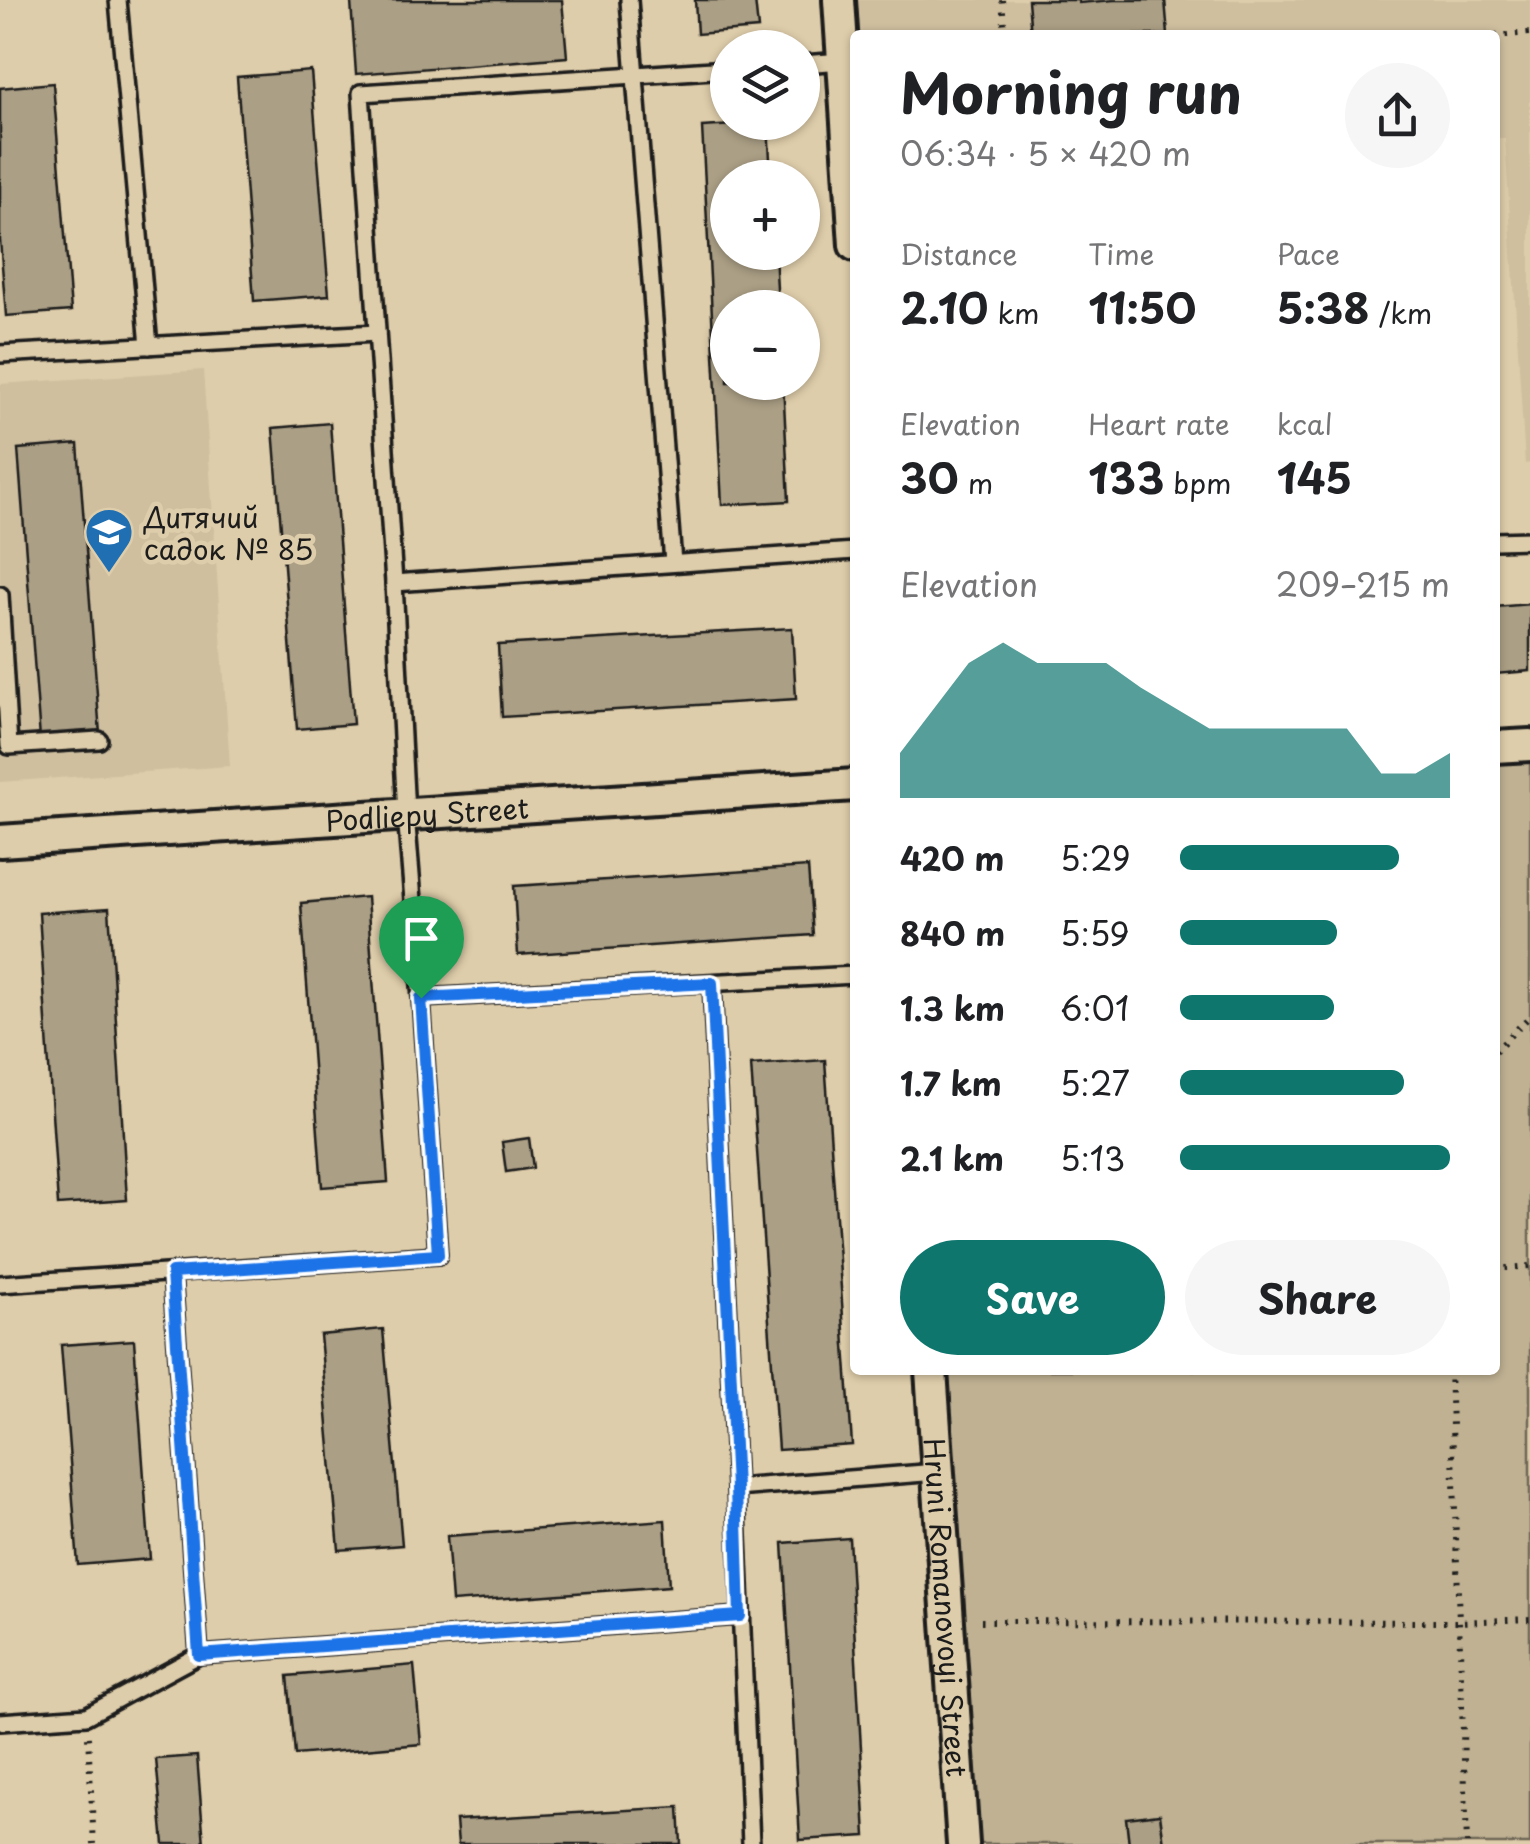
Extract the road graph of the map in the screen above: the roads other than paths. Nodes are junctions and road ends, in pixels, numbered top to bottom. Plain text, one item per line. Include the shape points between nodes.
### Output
1 (118, 0) edge
2 (628, 0) edge
3 (839, 0) edge
4 (843, 61) junction
5 (820, 63) edge
6 (710, 70) edge
7 (634, 75) junction
8 (850, 168) edge
9 (377, 333) junction
10 (149, 346) junction
11 (0, 354) edge
12 (1530, 540) edge
13 (1500, 542) edge
14 (850, 550) edge
15 (673, 562) junction
16 (394, 583) junction
17 (0, 594) edge
18 (99, 740) dead end
19 (1530, 745) edge
20 (1500, 747) edge
21 (850, 785) edge
22 (406, 814) junction
23 (0, 841) edge
24 (850, 975) edge
25 (712, 983) junction
26 (421, 998) junction
27 (172, 1273) junction
28 (0, 1284) edge
29 (931, 1375) edge
30 (938, 1472) junction
31 (736, 1488) junction
32 (740, 1616) junction
33 (199, 1655) junction
34 (0, 1722) edge
35 (750, 1844) edge
36 (962, 1844) edge

1 - 10 lane
2 - 7 lane
3 - 4 street
4 - 5 lane
4 - 8 street
6 - 7 lane
7 - 9 lane via 361,94
7 - 15 lane
9 - 10 lane
9 - 16 lane
10 - 11 lane
12 - 13 lane
14 - 15 lane
15 - 16 lane
16 - 22 lane
17 - 18 lane via 9,746
19 - 20 street
21 - 22 street, Podliepy Street
22 - 23 street, Podliepy Street
22 - 26 lane
24 - 25 lane
25 - 26 lane
25 - 31 lane
26 - 27 lane via 438,1255
27 - 28 lane
27 - 33 lane
29 - 30 street, Hruni Romanovoyi Street
30 - 31 lane
30 - 36 street, Hruni Romanovoyi Street
31 - 32 lane
32 - 33 lane
32 - 35 lane
33 - 34 lane via 86,1716

